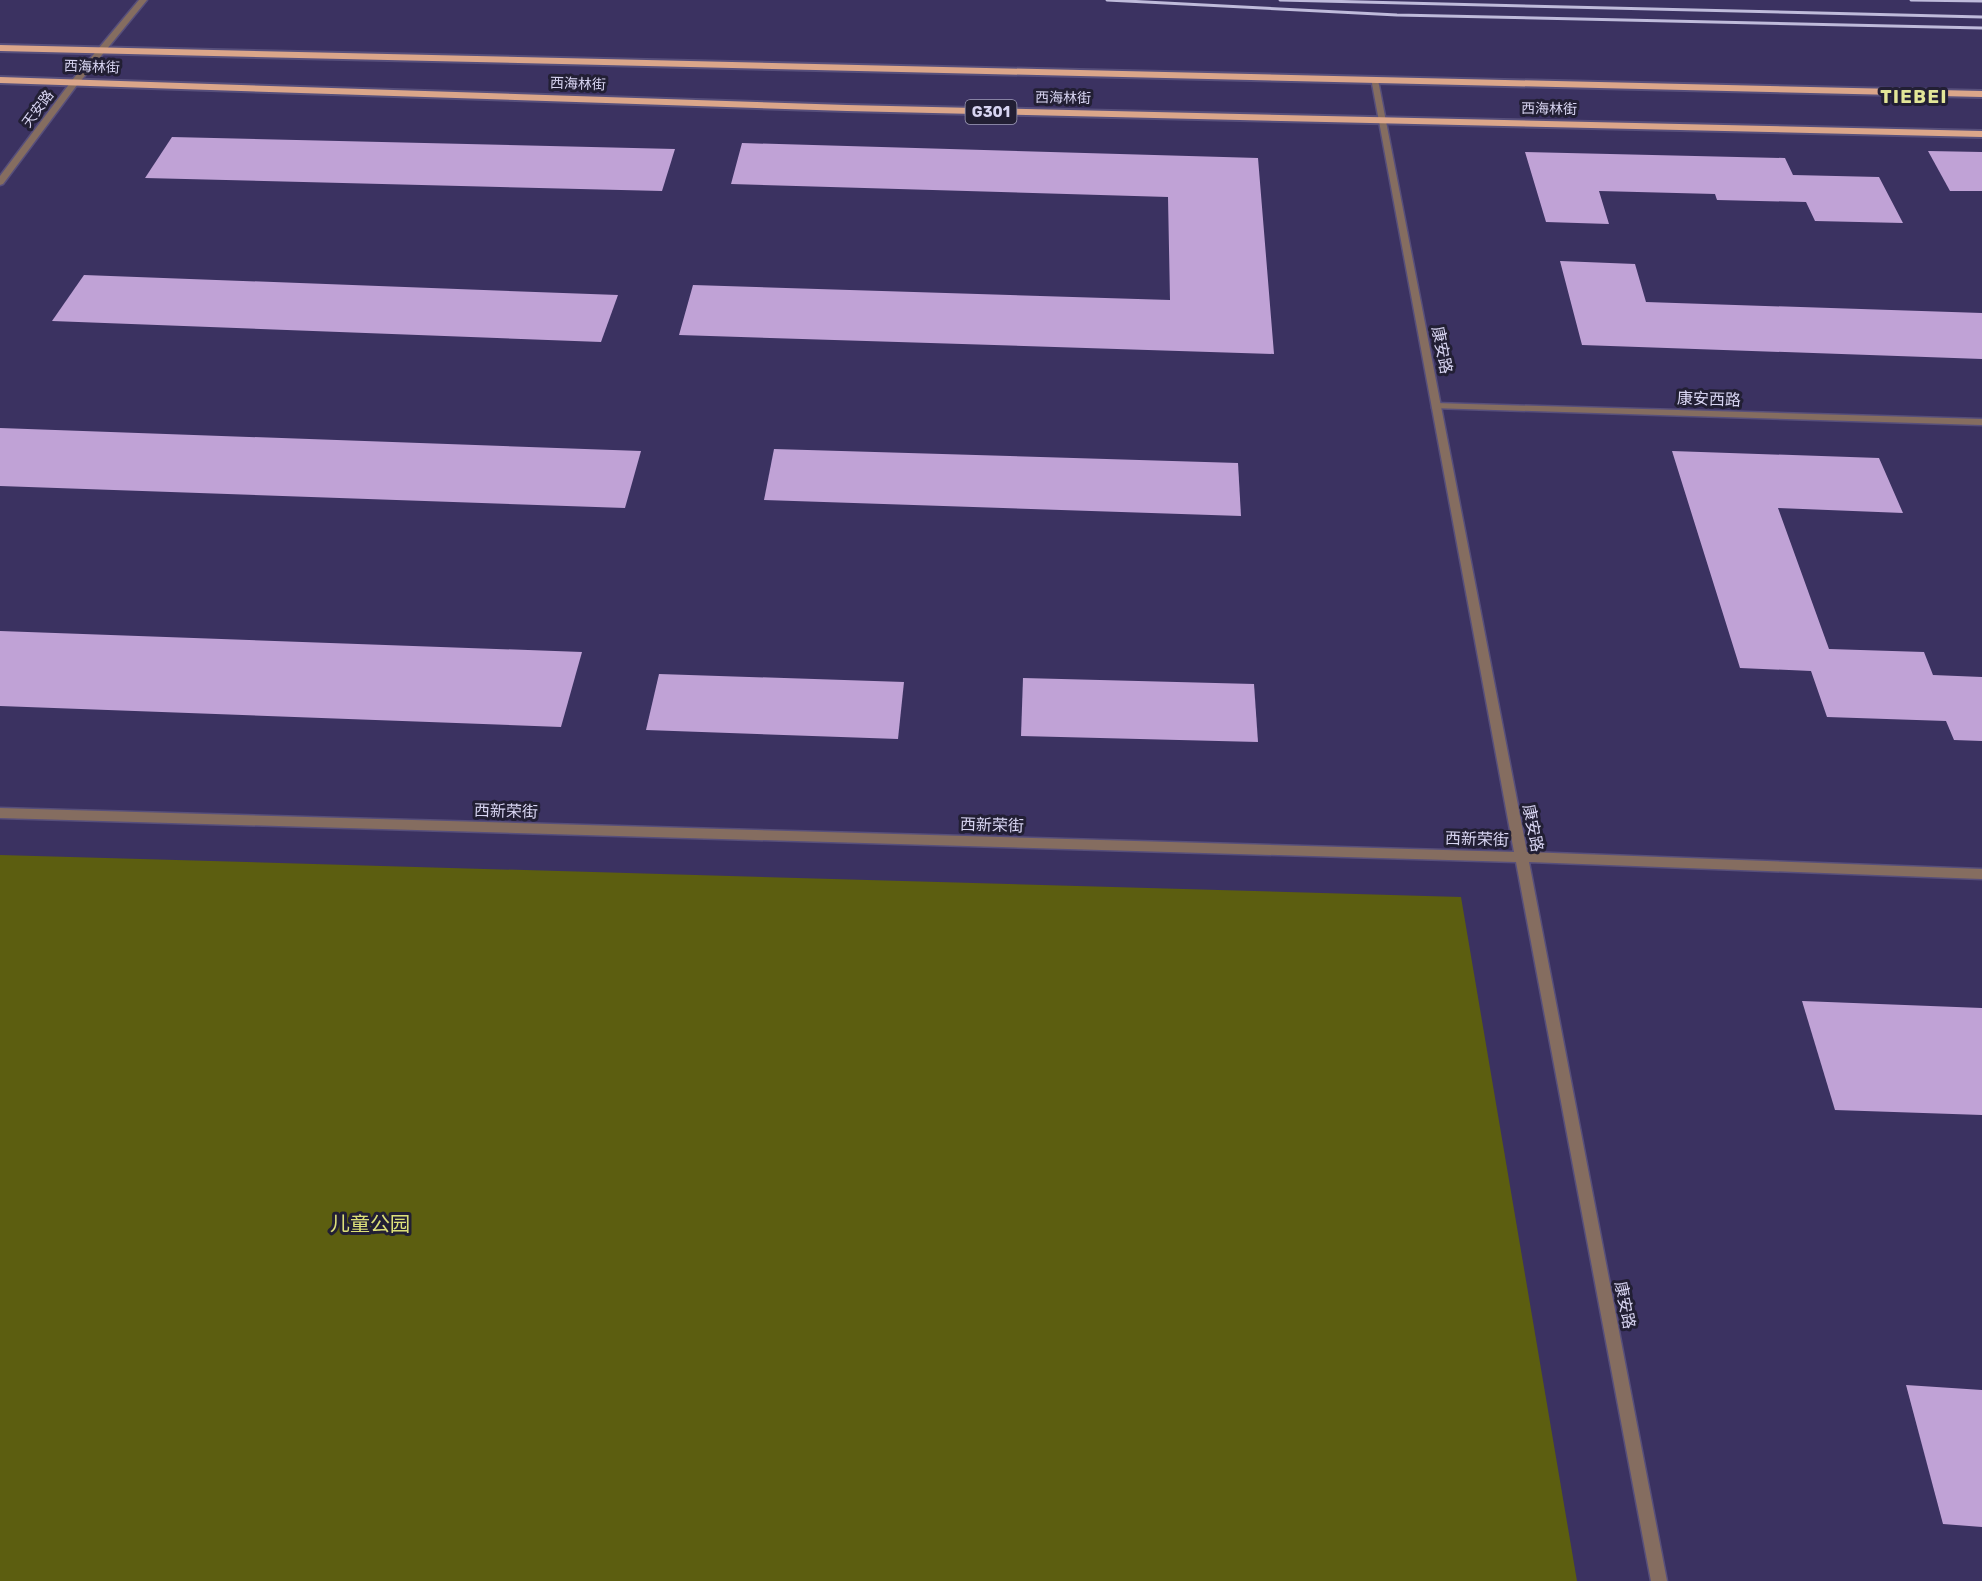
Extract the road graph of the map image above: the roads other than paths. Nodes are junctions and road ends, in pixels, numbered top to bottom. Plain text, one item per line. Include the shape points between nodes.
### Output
1 (143, 0) edge
2 (0, 48) edge
3 (100, 50) junction
4 (0, 80) edge
5 (76, 81) junction
6 (1374, 81) junction
7 (1982, 94) edge
8 (1380, 121) junction
9 (1982, 134) edge
10 (0, 182) edge
11 (1435, 406) junction
12 (1982, 423) edge
13 (0, 813) edge
14 (1521, 857) junction
15 (1982, 874) edge
16 (1659, 1581) edge

1 - 3 street, 天安路
2 - 3 highway, 西海林街
3 - 5 street, 天安路
3 - 6 highway, 西海林街
4 - 5 highway, 西海林街 / G301
5 - 8 highway, 西海林街 / G301 via 835,108
5 - 10 street, 天安路
6 - 7 highway, 西海林街
6 - 8 street, 康安路
8 - 9 highway, 西海林街 / G301
8 - 11 street, 康安路
11 - 12 street, 康安西路
11 - 14 street, 康安路
13 - 14 street, 西新荣街
14 - 15 street, 西新荣街
14 - 16 street, 康安路

